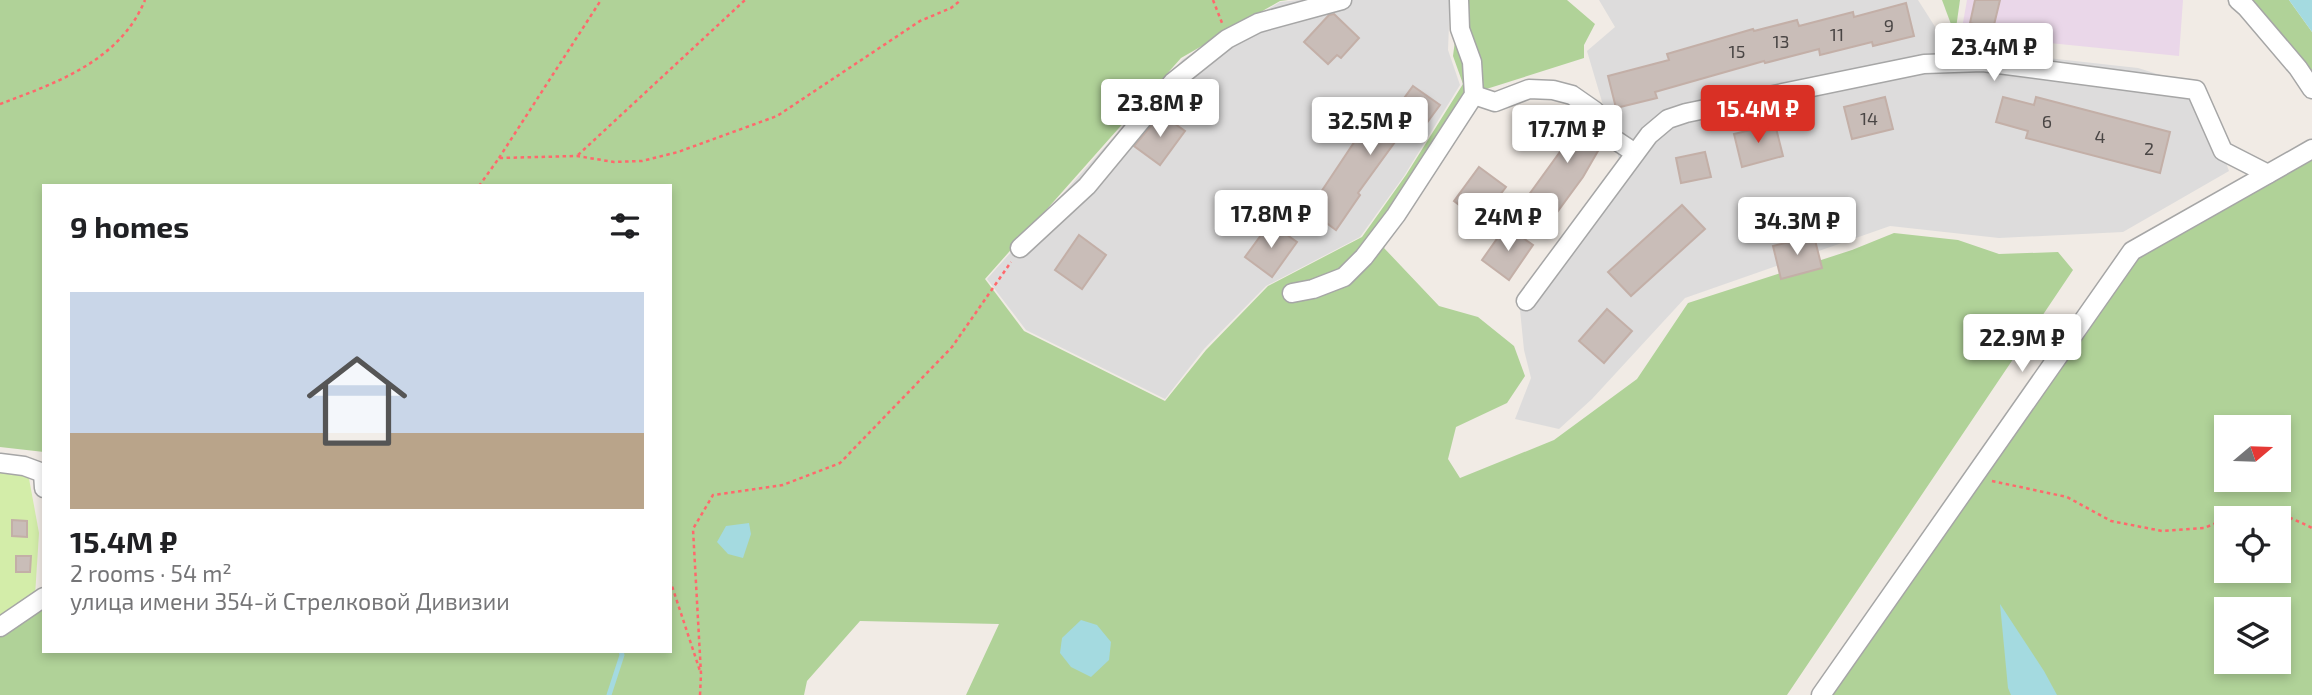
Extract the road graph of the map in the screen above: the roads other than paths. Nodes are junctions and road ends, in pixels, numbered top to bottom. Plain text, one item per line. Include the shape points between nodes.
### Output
1 (1342, 0) edge
2 (1459, 0) edge
3 (2238, 0) edge
4 (2312, 89) edge
5 (1474, 95) junction
6 (2312, 149) edge
7 (1635, 153) junction
8 (2268, 174) junction
9 (1020, 248) road end
10 (1292, 293) dead end
11 (1526, 301) dead end
12 (0, 463) edge
13 (42, 473) edge
14 (42, 598) edge
15 (0, 627) edge
16 (1821, 695) edge

1 - 9 street via 1258,23 1227,39 1173,82 1087,186
2 - 5 street via 1460,29 1472,62
3 - 4 street
5 - 7 street via 1495,102 1529,89 1572,95 1595,111 1611,137
5 - 10 street via 1364,257 1344,277
6 - 8 street
7 - 8 street via 1668,119 1686,113 1924,64 1983,62 2196,90 2222,151
7 - 11 street
8 - 16 street via 2132,251
12 - 13 street
14 - 15 street

